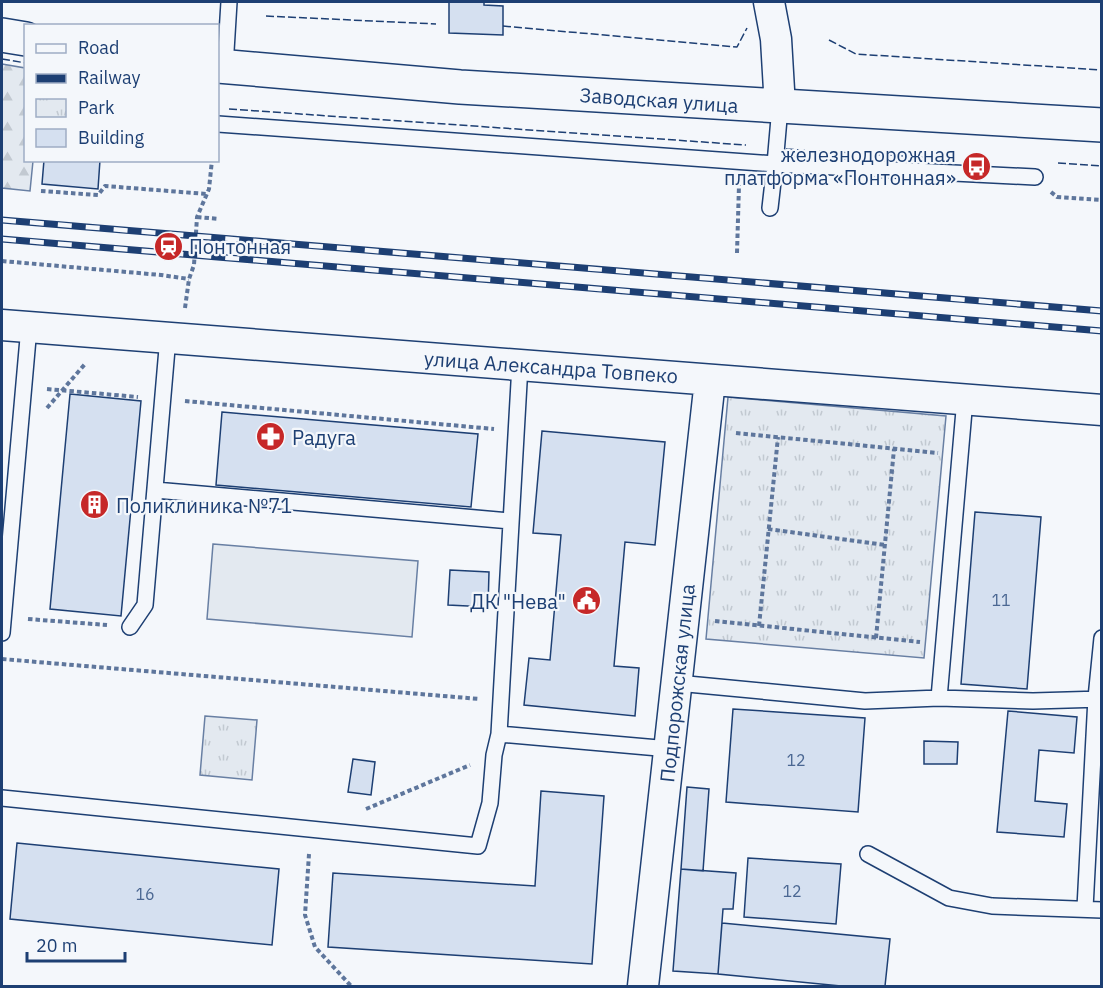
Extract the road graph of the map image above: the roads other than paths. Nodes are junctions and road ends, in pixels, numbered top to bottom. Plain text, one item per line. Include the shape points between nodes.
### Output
1 (229, 2) edge
2 (769, 2) edge
3 (2, 35) edge
4 (24, 39) edge
5 (221, 66) edge
6 (780, 107) junction
7 (219, 124) edge
8 (1101, 125) edge
9 (775, 164) junction
10 (1035, 177) road end
11 (770, 208) dead end
12 (15, 326) edge
13 (168, 338) junction
14 (520, 365) junction
15 (710, 380) junction
16 (965, 399) junction
17 (1101, 410) edge
18 (8, 485) edge
19 (155, 490) junction
20 (511, 521) junction
21 (2, 622) edge
22 (130, 627) road end
23 (1101, 638) edge
24 (677, 683) junction
25 (939, 698) junction
26 (1099, 699) edge
27 (499, 734) junction
28 (670, 749) junction
29 (2, 798) edge
30 (868, 854) dead end
31 (1085, 908) junction
32 (1101, 910) edge
33 (643, 987) edge

1 - 5 lane
2 - 6 street via 776,39
3 - 4 main road
5 - 6 main road, Заводская улица via 460,87
6 - 8 main road, Заводская улица
6 - 9 lane
7 - 9 lane
9 - 10 lane
9 - 11 lane
12 - 13 street, улица Александра Товпеко
12 - 18 lane via 24,387
13 - 14 street, улица Александра Товпеко
13 - 19 lane
14 - 15 street, улица Александра Товпеко
14 - 20 lane
15 - 16 street, улица Александра Товпеко
15 - 24 street, Подпорожская улица
16 - 17 street, улица Александра Товпеко
16 - 25 lane
18 - 21 lane
19 - 20 lane
19 - 22 lane via 145,605
20 - 27 lane
23 - 26 lane
24 - 25 lane via 865,701
24 - 28 street, Подпорожская улица
25 - 26 lane
26 - 31 lane
27 - 28 lane
27 - 29 lane via 490,803 478,846
28 - 33 street, Подпорожская улица
30 - 31 lane via 949,898 992,906
31 - 32 lane

